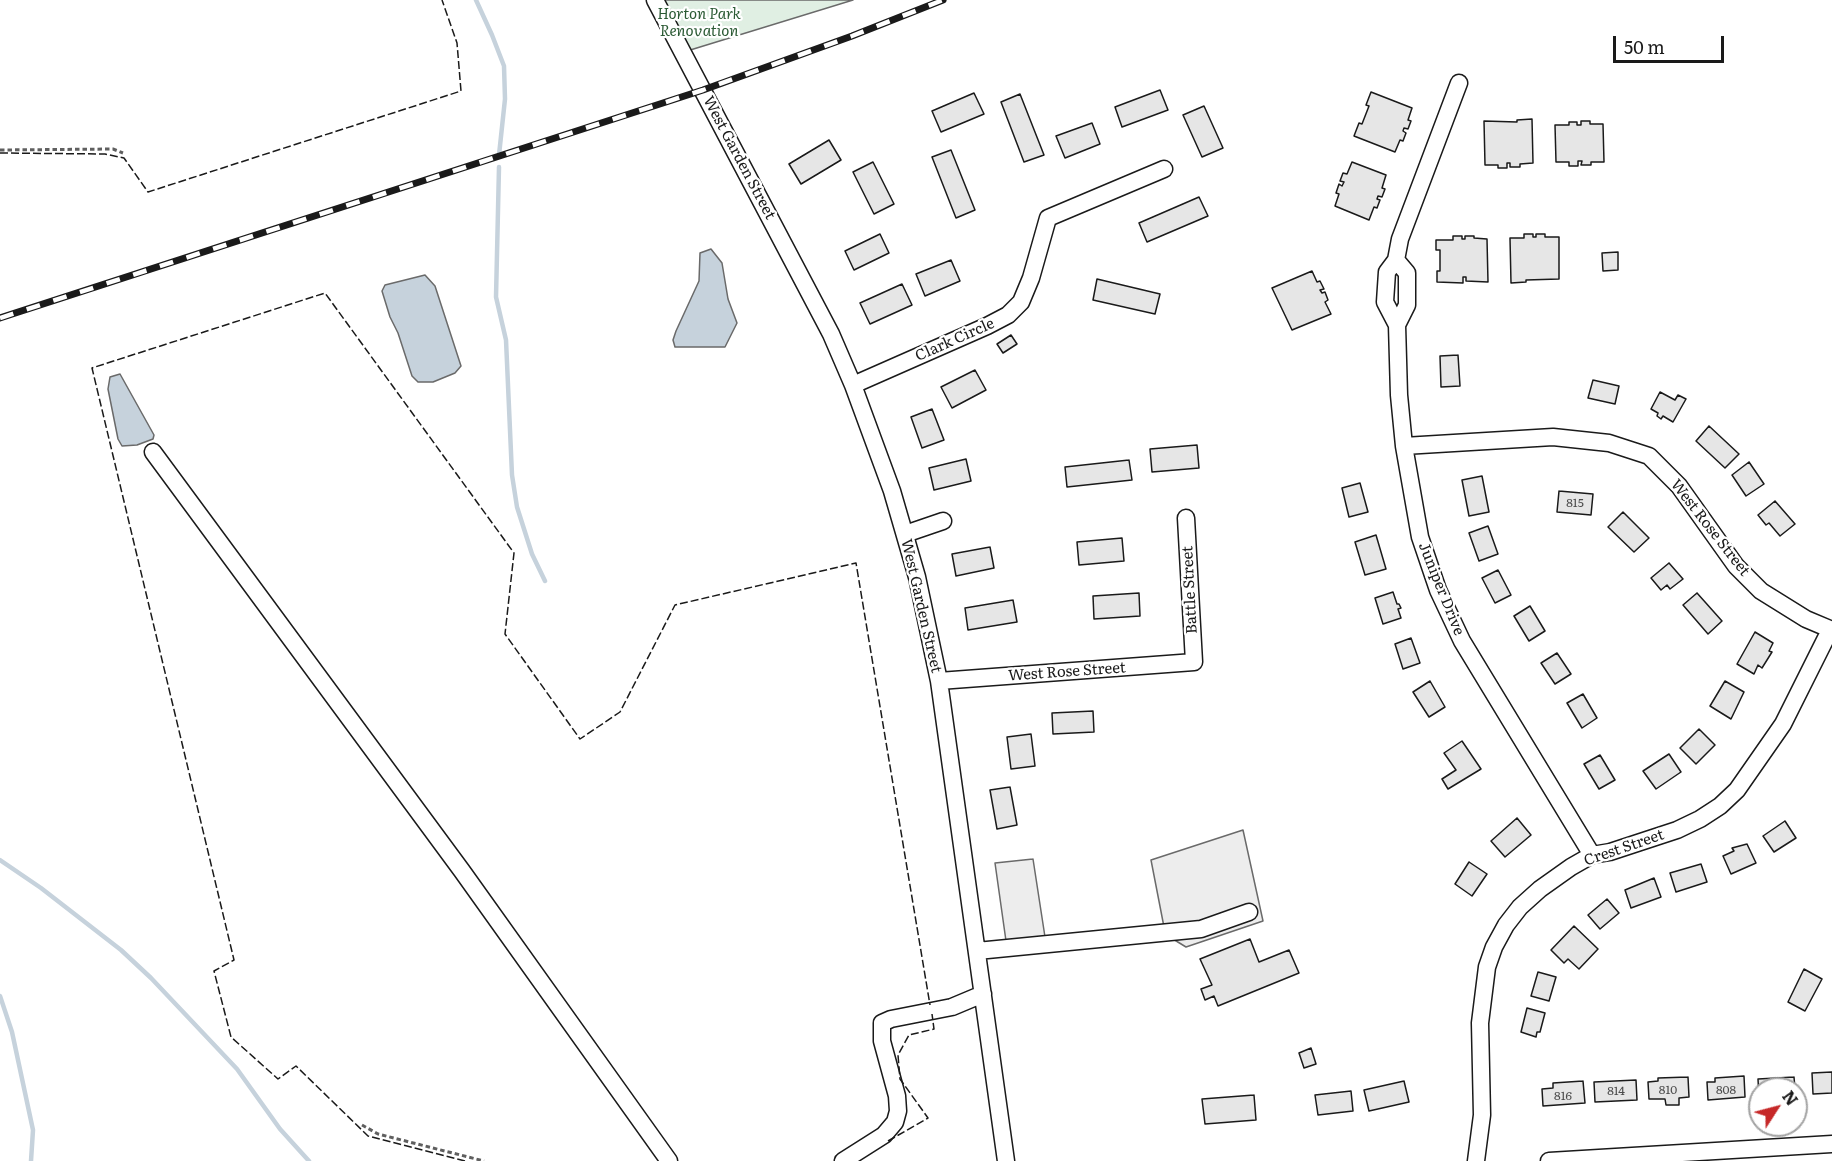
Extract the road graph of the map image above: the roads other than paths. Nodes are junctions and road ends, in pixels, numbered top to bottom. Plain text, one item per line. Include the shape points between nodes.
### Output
1 (655, 0) edge
2 (1459, 83) dead end
3 (1164, 169) dead end
4 (853, 385) junction
5 (1404, 446) junction
6 (153, 452) dead end
7 (1186, 518) dead end
8 (943, 521) dead end
9 (905, 534) junction
10 (1831, 630) edge
11 (1194, 662) joint
12 (939, 681) junction
13 (1592, 855) junction
14 (1249, 912) dead end
15 (977, 951) junction
16 (983, 994) junction
17 (1832, 1144) edge
18 (669, 1161) edge
19 (843, 1161) edge
20 (1006, 1161) edge
21 (1476, 1161) edge
22 (1549, 1161) edge
23 (1567, 1161) edge

1 - 4 street, West Garden Street via 807,287
2 - 5 street, Juniper Drive via 1400,239 1396,260 1407,273 1407,305 1397,325
3 - 4 street, Clark Circle via 1048,218 1031,278 1021,302 1008,315
4 - 9 street, West Garden Street
5 - 10 street, West Rose Street via 1553,438 1609,442 1649,456 1679,486 1736,566 1761,591
5 - 13 street, Juniper Drive via 1420,537 1438,590 1462,641
6 - 18 street via 462,871
7 - 11 street, Battle Street
8 - 9 street
9 - 12 street, West Garden Street
10 - 13 street, Crest Street via 1783,724 1737,790 1720,806 1677,830
11 - 12 street, West Rose Street
12 - 15 street, West Garden Street
13 - 21 street, Crest Street via 1520,907 1494,947 1487,967 1480,1023 1482,1115
14 - 15 street via 1202,929
15 - 16 street, West Garden Street
16 - 19 street via 952,1007 882,1023 882,1041 897,1096 895,1122 884,1135
16 - 20 street, West Garden Street
17 - 23 street
22 - 23 street

